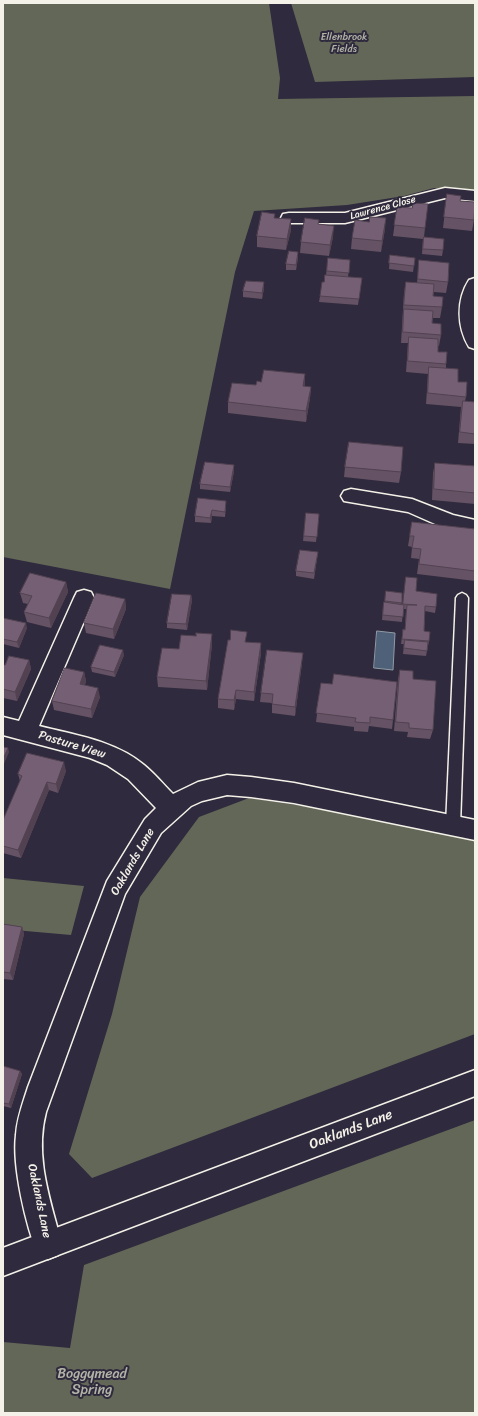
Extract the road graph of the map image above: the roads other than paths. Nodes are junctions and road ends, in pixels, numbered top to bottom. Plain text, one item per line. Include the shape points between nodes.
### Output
1 (475, 196) edge
2 (289, 218) edge
3 (475, 284) edge
4 (475, 343) edge
5 (350, 496) dead end
6 (475, 528) edge
7 (84, 598) dead end
8 (462, 598) dead end
9 (3, 726) edge
10 (26, 731) junction
11 (172, 808) junction
12 (464, 828) edge
13 (475, 1083) edge
14 (48, 1244) junction
15 (3, 1262) edge

1 - 2 street, Lawrence Close via 445,193 345,218
3 - 4 street via 468,314 469,327
5 - 6 street via 412,506 449,522
7 - 10 street, Pasture View
8 - 12 lane
9 - 10 street, Pasture View
10 - 11 street, Pasture View via 93,749 115,758 136,772
11 - 12 street, Oaklands Lane via 198,792 235,785 294,793
11 - 14 street, Oaklands Lane via 153,826 115,889 41,1087 31,1121 28,1150
13 - 14 street, Oaklands Lane
14 - 15 street, Oaklands Lane

